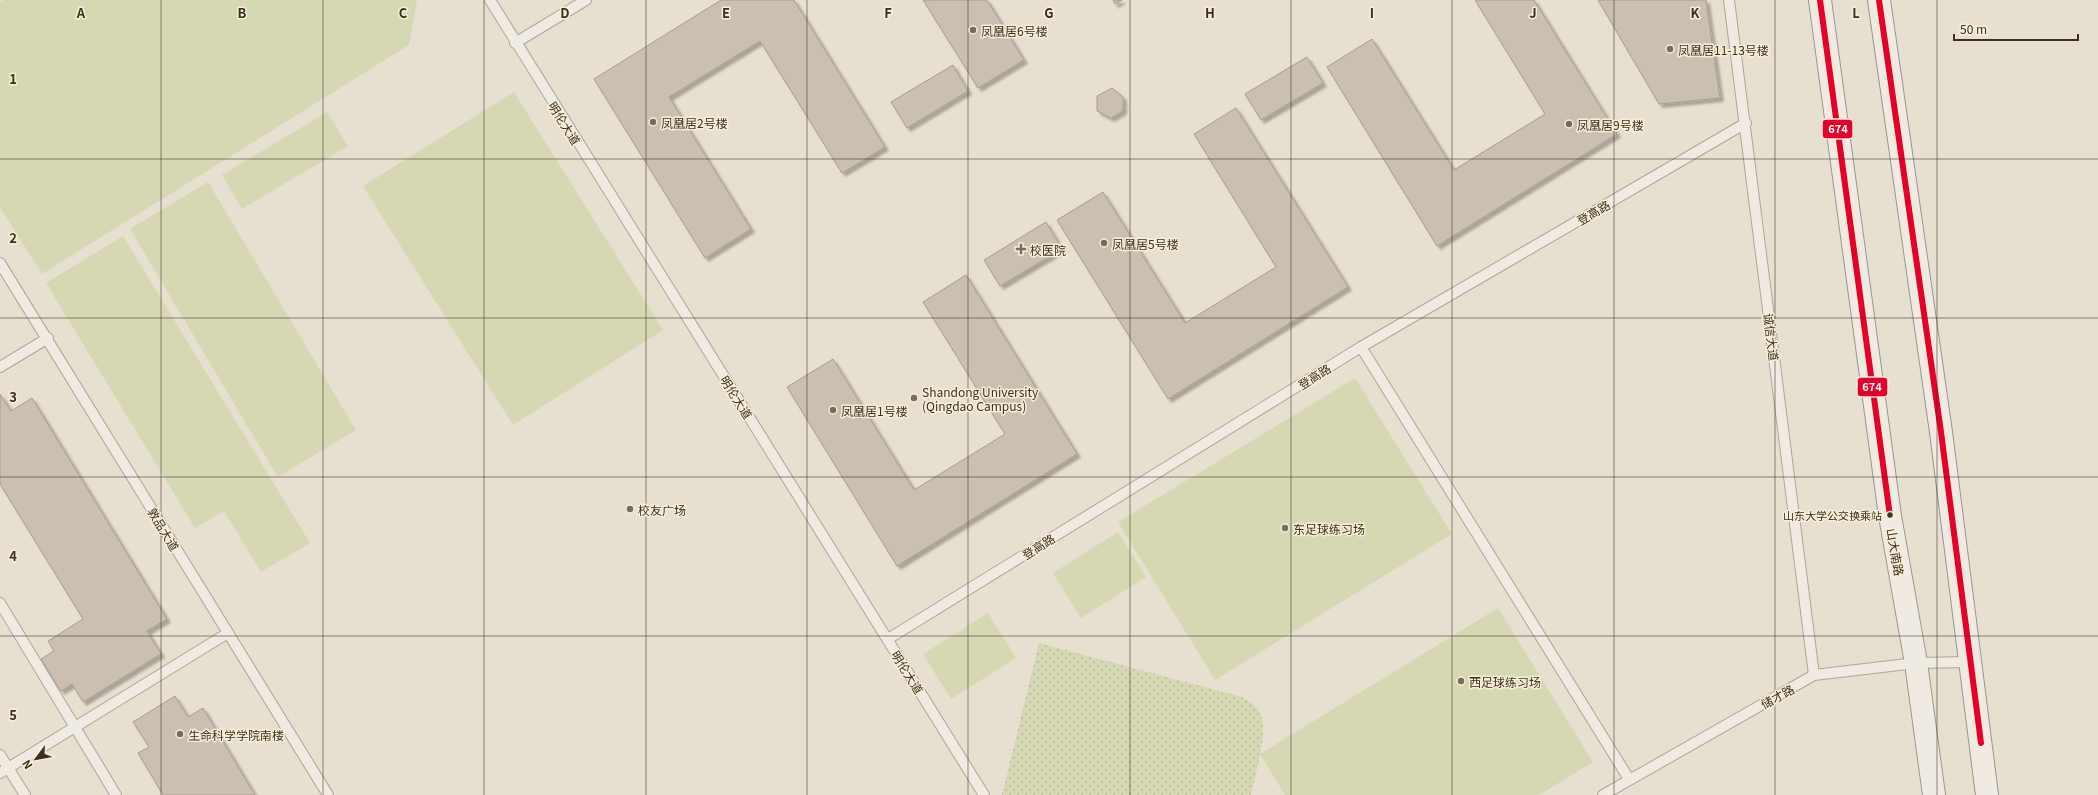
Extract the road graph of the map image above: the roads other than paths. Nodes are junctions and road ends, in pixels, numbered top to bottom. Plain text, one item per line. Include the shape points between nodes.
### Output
1 (490, 0) edge
2 (586, 0) edge
3 (1729, 0) edge
4 (1820, 0) edge
5 (1879, 0) edge
6 (516, 43) junction
7 (1746, 123) junction
8 (0, 262) edge
9 (48, 338) junction
10 (1361, 347) junction
11 (0, 367) edge
12 (0, 603) edge
13 (228, 633) junction
14 (888, 639) junction
15 (1970, 662) junction
16 (1916, 663) junction
17 (1814, 675) junction
18 (74, 727) junction
19 (0, 755) edge
20 (4, 771) edge
21 (1629, 779) junction
22 (24, 795) edge
23 (116, 795) edge
24 (328, 795) edge
25 (984, 795) edge
26 (1603, 795) edge
27 (1934, 795) edge
28 (1987, 795) edge

1 - 6 lane, 明伦大道
2 - 6 lane
3 - 7 lane, 诚信大道
4 - 16 main road, 山大南路 via 1890,516
5 - 15 main road via 1941,432
6 - 14 lane, 明伦大道
7 - 10 lane, 登高路
7 - 17 lane, 诚信大道
8 - 9 lane, 敦品大道
9 - 11 lane
9 - 13 lane, 敦品大道
10 - 14 lane, 登高路
10 - 21 lane
12 - 18 lane
13 - 18 lane
13 - 24 lane, 敦品大道
14 - 25 lane, 明伦大道
15 - 16 lane, 储才路
15 - 28 main road
16 - 17 lane, 储才路
16 - 27 main road, 山大南路
17 - 21 lane, 储才路
18 - 20 lane
18 - 23 lane
19 - 20 lane
20 - 22 lane
21 - 26 lane, 储才路

